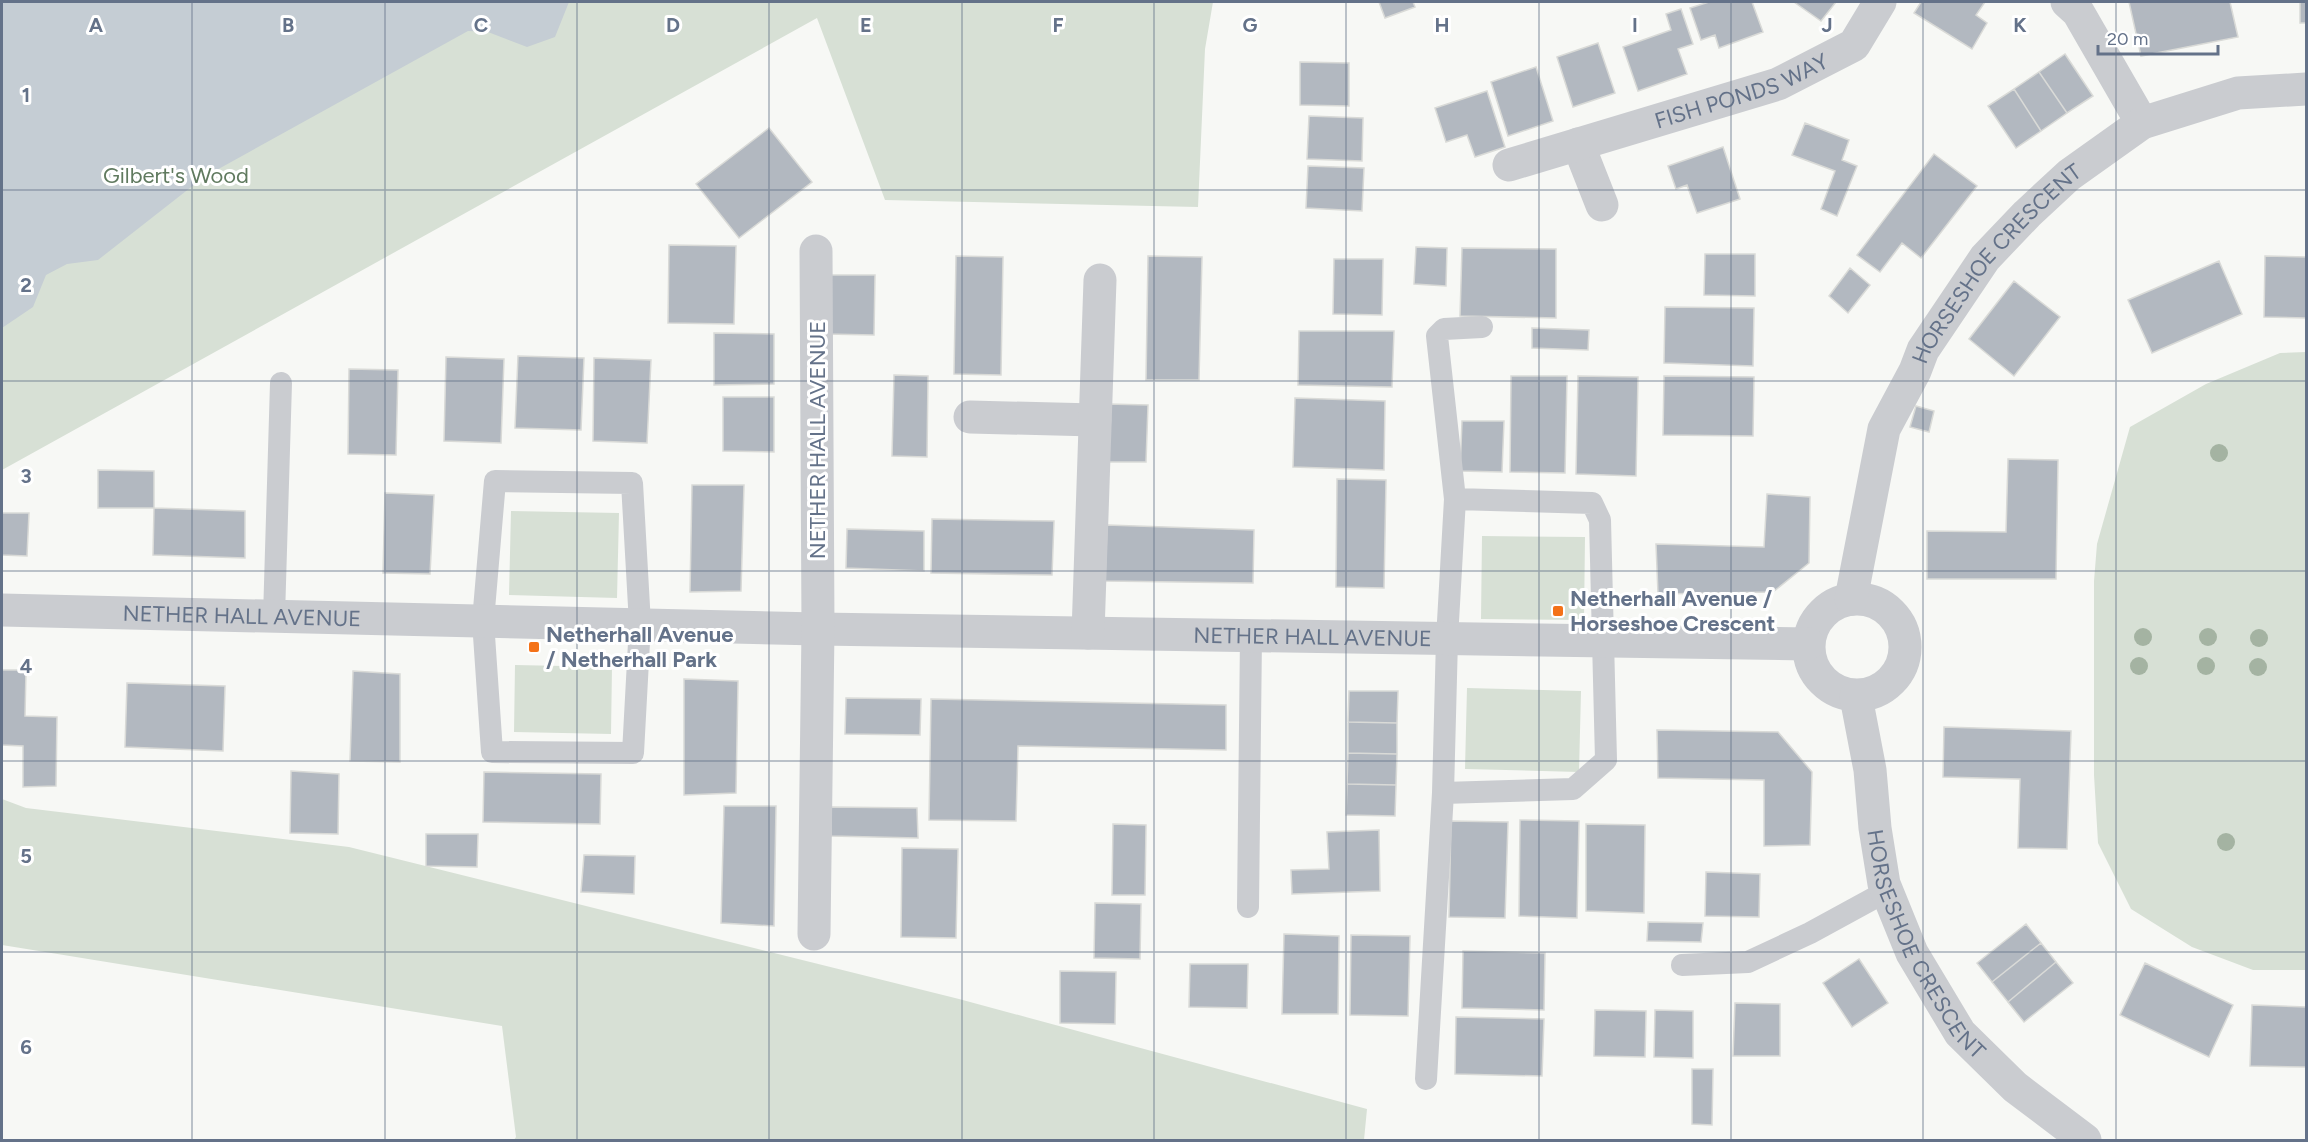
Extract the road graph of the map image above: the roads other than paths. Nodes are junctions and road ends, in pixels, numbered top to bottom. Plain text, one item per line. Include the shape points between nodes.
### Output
1 (1880, 2) edge
2 (2067, 2) edge
3 (2307, 89) edge
4 (2142, 123) junction
5 (1578, 144) junction
6 (1509, 165) dead end
7 (1602, 206) dead end
8 (816, 252) dead end
9 (1100, 280) dead end
10 (1482, 327) dead end
11 (281, 383) dead end
12 (970, 417) dead end
13 (1095, 420) junction
14 (1455, 499) junction
15 (1851, 599) junction
16 (2, 610) edge
17 (274, 617) junction
18 (483, 621) junction
19 (640, 624) junction
20 (818, 629) junction
21 (1088, 633) junction
22 (1251, 636) junction
23 (1447, 639) junction
24 (1602, 641) junction
25 (1808, 644) junction
26 (1856, 697) junction
27 (1443, 793) junction
28 (1887, 891) junction
29 (1248, 907) dead end
30 (814, 934) dead end
31 (1682, 965) dead end
32 (1426, 1079) dead end
33 (2085, 1140) edge

1 - 5 street, FISH PONDS WAY via 1854,45 1778,84
2 - 4 street via 2078,12
3 - 4 street, HORSESHOE CRESCENT via 2238,93
4 - 15 street, HORSESHOE CRESCENT via 2069,176 2027,214 1985,258 1923,350 1884,429
5 - 6 street, FISH PONDS WAY
5 - 7 street
8 - 20 street, NETHER HALL AVENUE
9 - 13 street
10 - 14 lane via 1444,329 1437,336
11 - 17 lane
12 - 13 street
13 - 21 street
14 - 23 lane
14 - 24 lane via 1592,503 1600,520
15 - 25 street via 1832,606 1816,620
15 - 26 street via 1874,601 1898,620 1906,641 1904,663 1886,687
16 - 17 street, NETHER HALL AVENUE
17 - 18 street, NETHER HALL AVENUE
18 - 19 street, NETHER HALL AVENUE
18 - 19 lane via 492,752 633,753
18 - 19 lane via 495,482 632,483
19 - 20 street, NETHER HALL AVENUE
20 - 21 street, NETHER HALL AVENUE
20 - 30 street, NETHER HALL AVENUE
21 - 22 street, NETHER HALL AVENUE
22 - 23 street, NETHER HALL AVENUE
22 - 29 lane
23 - 24 street, NETHER HALL AVENUE
23 - 27 lane
24 - 25 street, NETHER HALL AVENUE
24 - 27 lane via 1606,760 1573,789
25 - 26 street via 1812,667 1831,690
26 - 28 street, HORSESHOE CRESCENT
27 - 32 lane
28 - 31 lane via 1748,962
28 - 33 street, HORSESHOE CRESCENT via 1912,953 1960,1033 2015,1087

